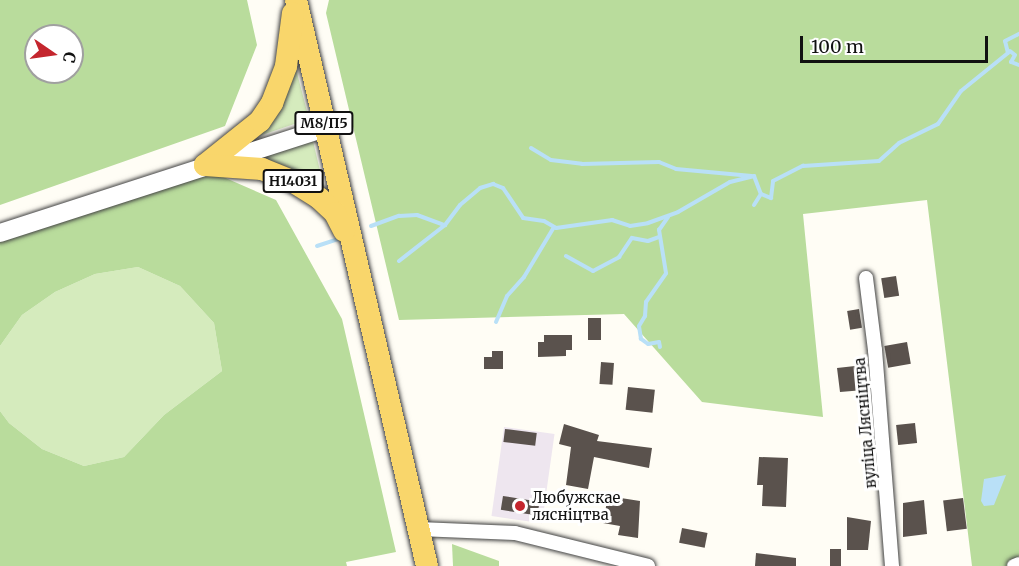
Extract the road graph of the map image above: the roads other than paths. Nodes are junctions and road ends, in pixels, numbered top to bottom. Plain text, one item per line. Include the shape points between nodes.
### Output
1 (295, 0) edge
2 (325, 128) junction
3 (205, 165) junction
4 (0, 233) edge
5 (352, 246) junction
6 (866, 279) dead end
7 (419, 529) junction
8 (1019, 564) edge
9 (427, 566) edge
10 (648, 566) edge
11 (892, 566) edge
12 (1014, 566) edge

1 - 2 main road, М8/П5
1 - 3 main road, Н14031 via 286,66 272,103 260,121
2 - 3 street, Н14031
2 - 5 main road, М8/П5
3 - 4 street, Н14031
3 - 5 main road, Н14031 via 251,167 292,181 335,213
5 - 7 main road, М8/П5
6 - 11 street, вуліца Лясніцтва
7 - 9 main road, М8/П5
7 - 10 street via 470,528 537,537
8 - 12 street

